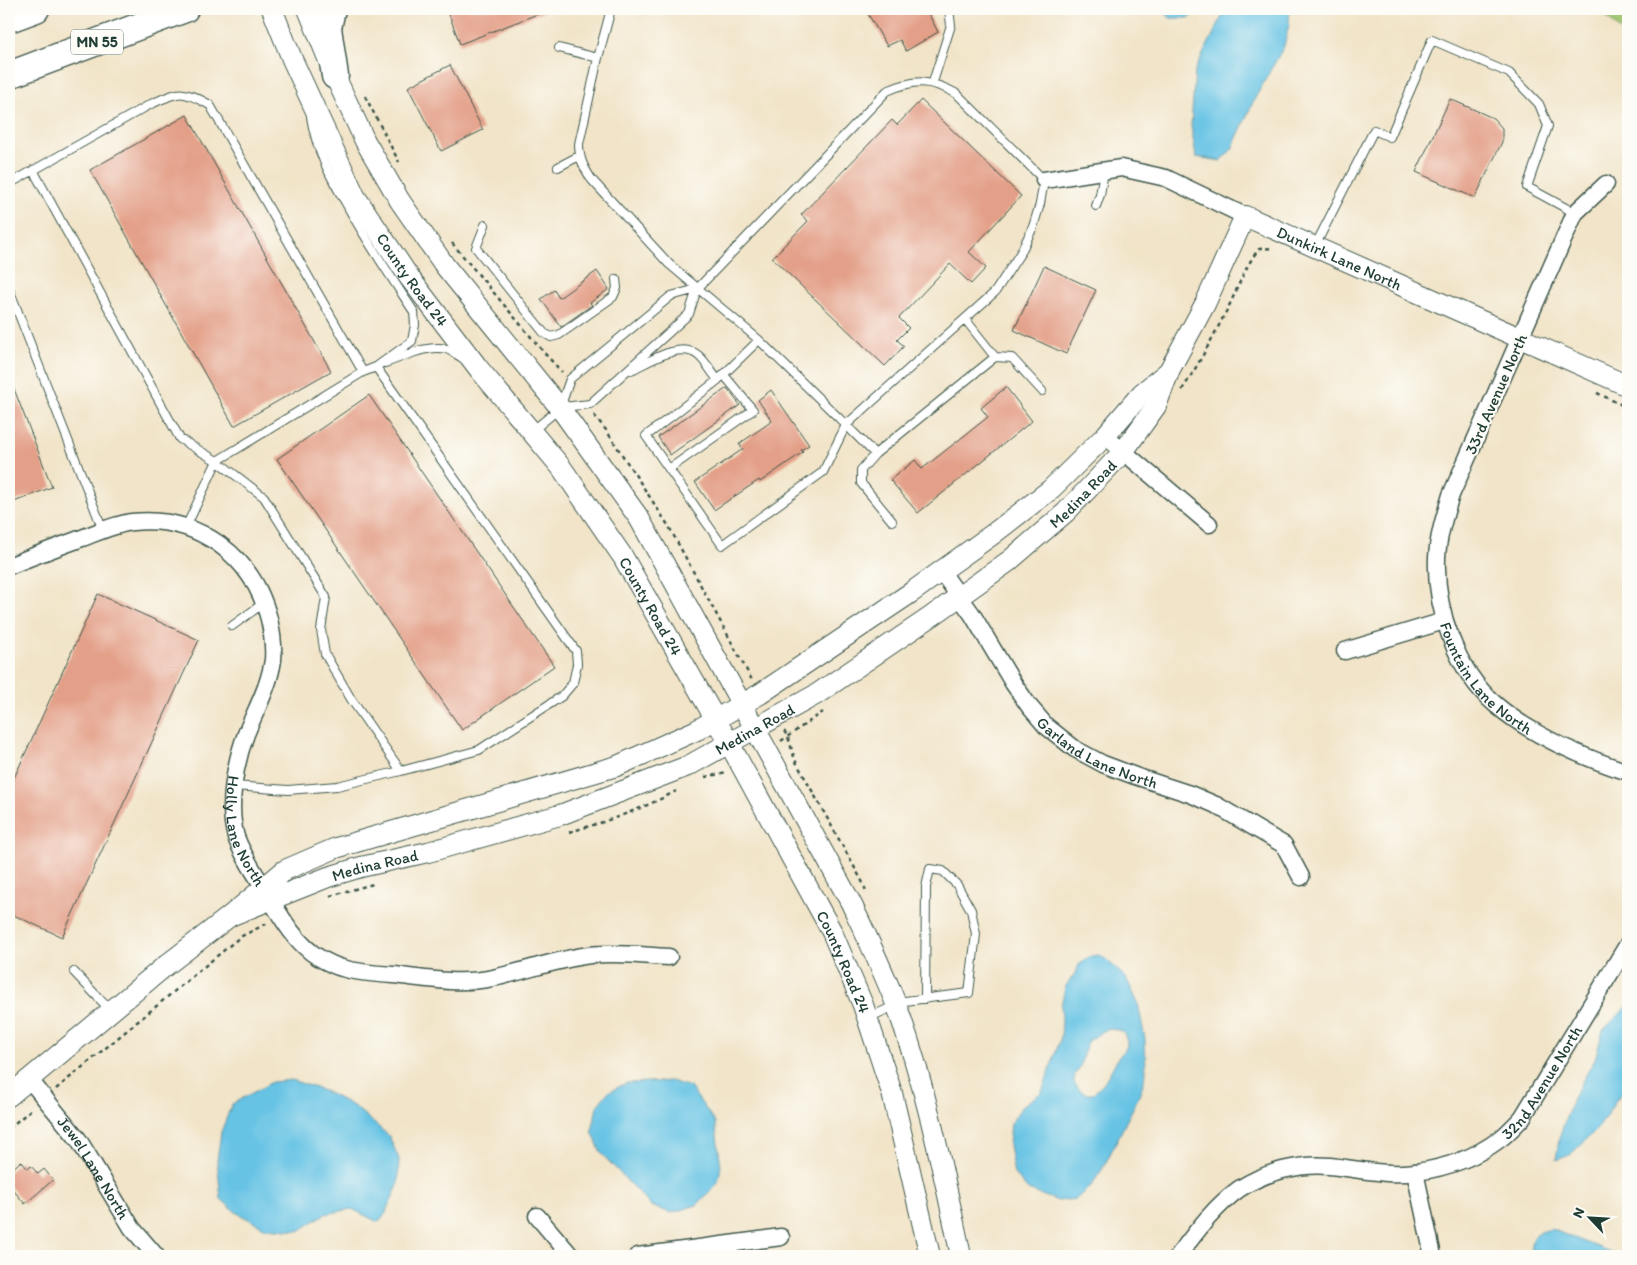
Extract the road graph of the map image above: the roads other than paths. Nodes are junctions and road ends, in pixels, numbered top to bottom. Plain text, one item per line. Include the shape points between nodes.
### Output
1 (185, 9) edge
2 (272, 9) edge
3 (308, 9) edge
4 (332, 9) edge
5 (610, 9) edge
6 (950, 9) edge
7 (559, 48) dead end
8 (598, 58) junction
9 (9, 75) edge
10 (334, 76) junction
11 (933, 82) junction
12 (306, 90) junction
13 (579, 156) junction
14 (558, 167) dead end
15 (34, 170) junction
16 (1104, 171) junction
17 (1044, 180) junction
18 (9, 184) edge
19 (1606, 184) dead end
20 (1096, 206) dead end
21 (1575, 213) junction
22 (1245, 216) junction
23 (485, 225) dead end
24 (1314, 247) junction
25 (616, 279) dead end
26 (9, 289) edge
27 (697, 290) junction
28 (965, 319) junction
29 (1521, 338) junction
30 (759, 340) junction
31 (995, 357) junction
32 (376, 367) junction
33 (479, 369) junction
34 (1170, 369) junction
35 (363, 372) junction
36 (624, 373) junction
37 (721, 378) junction
38 (1628, 386) edge
39 (1042, 391) dead end
40 (560, 408) junction
41 (846, 425) junction
42 (531, 432) junction
43 (1105, 436) junction
44 (1123, 452) junction
45 (875, 454) junction
46 (217, 461) junction
47 (669, 469) junction
48 (892, 521) dead end
49 (1209, 524) dead end
50 (186, 527) junction
51 (103, 530) junction
52 (9, 566) edge
53 (941, 571) junction
54 (959, 597) junction
55 (265, 602) junction
56 (1444, 621) junction
57 (232, 626) dead end
58 (1345, 651) dead end
59 (742, 704) junction
60 (715, 720) junction
61 (756, 728) junction
62 (729, 743) junction
63 (400, 771) junction
64 (1628, 772) edge
65 (233, 786) junction
66 (1301, 877) dead end
67 (267, 893) junction
68 (1628, 944) edge
69 (669, 957) dead end
70 (74, 972) dead end
71 (925, 998) junction
72 (896, 1005) junction
73 (111, 1011) junction
74 (868, 1019) junction
75 (29, 1079) junction
76 (9, 1096) edge
77 (1415, 1172) junction
78 (537, 1216) dead end
79 (781, 1237) dead end
80 (156, 1256) edge
81 (571, 1256) edge
82 (638, 1256) edge
83 (930, 1256) edge
84 (961, 1256) edge
85 (1178, 1256) edge
86 (1433, 1256) edge

1 - 9 main road, MN 55
2 - 12 street, County Road 24
3 - 10 street, County Road 24
4 - 10 main road via 328,28
5 - 8 lane
6 - 11 lane via 951,25
7 - 8 lane
8 - 13 lane via 581,131
10 - 40 street, County Road 24 via 365,141 400,201 492,326
11 - 17 lane via 957,94
11 - 27 lane via 912,83 887,91
12 - 32 lane via 314,136 331,178 414,312 412,341
12 - 33 street, County Road 24 via 355,196 409,277
13 - 14 lane
13 - 27 lane via 592,180
15 - 18 lane
15 - 35 lane via 177,93 190,94 210,105
15 - 46 lane via 180,439
16 - 17 street, Dunkirk Lane North
16 - 20 lane
16 - 22 street, Dunkirk Lane North via 1121,168 1166,178
17 - 28 lane via 1038,212 1021,252 995,292
19 - 21 street, 33rd Avenue North
21 - 24 lane via 1526,187 1548,126 1539,104 1509,73 1432,40 1390,137 1374,130
21 - 29 street, 33rd Avenue North
22 - 24 street, Dunkirk Lane North
22 - 34 street, Medina Road via 1206,304
23 - 25 lane via 476,248 544,333 551,337 613,297
24 - 29 street, Dunkirk Lane North
26 - 51 lane
27 - 30 lane
27 - 36 lane via 689,314
27 - 40 lane via 671,296 569,381
28 - 31 lane
28 - 41 lane
29 - 38 street, Dunkirk Lane North
29 - 56 street, 33rd Avenue North via 1451,495 1441,525 1437,566
30 - 37 lane
30 - 41 lane
31 - 39 lane via 1012,358
31 - 45 lane
32 - 33 lane via 420,351 448,349
32 - 35 lane
32 - 63 lane via 576,651 577,664 574,683 562,696 479,750
33 - 42 street, County Road 24
34 - 43 street, Medina Road via 1142,393
34 - 44 street, Medina Road via 1156,406
35 - 46 lane
36 - 37 lane via 679,349 699,355
36 - 40 lane via 590,404
37 - 47 lane via 646,436
37 - 47 lane via 752,410
40 - 42 lane
40 - 59 street, County Road 24 via 639,518
41 - 45 lane
41 - 47 lane via 823,472 722,545
42 - 60 street, County Road 24 via 561,468 623,557
43 - 44 street
43 - 53 street, Medina Road via 1050,490
44 - 49 street
44 - 54 street, Medina Road via 1066,512 1009,561
45 - 48 lane via 861,470 861,483
46 - 50 lane
46 - 63 lane via 264,497 326,597 321,630 325,654
50 - 51 street, Holly Lane North via 131,522
50 - 55 street, Holly Lane North via 212,539 234,556 252,577
51 - 52 street, Holly Lane North
53 - 54 street, Garland Lane North
53 - 59 street, Medina Road via 826,651
54 - 61 street, Medina Road via 817,694
54 - 66 street, Garland Lane North via 1013,683 1046,726 1075,749 1103,764 1216,804 1284,845
55 - 57 lane
55 - 65 street, Holly Lane North via 272,629 273,658 268,685 246,734
56 - 58 street, Fountain Lane North
56 - 64 street, Fountain Lane North via 1456,652 1473,679 1495,704 1548,739
59 - 60 street, Medina Road
59 - 61 street, County Road 24
60 - 62 street, County Road 24
60 - 67 street, Medina Road via 617,766 336,848 284,870
61 - 62 street, Medina Road
61 - 72 street, County Road 24 via 851,903
62 - 67 street, Medina Road via 688,766 560,815
62 - 74 street, County Road 24 via 832,932
63 - 65 lane via 328,787 288,790
65 - 67 street, Holly Lane North via 236,836
67 - 69 street, Holly Lane North via 300,941 317,957 340,968 360,972 460,981 492,978 592,955
67 - 73 street, Medina Road via 230,916
68 - 77 street, 32nd Avenue North via 1522,1118 1500,1139 1475,1155 1447,1166
70 - 73 lane
71 - 71 lane via 969,992 976,934 971,910 957,885 943,871 930,869 926,888
71 - 72 lane
72 - 74 lane
72 - 84 street, County Road 24 via 925,1099
73 - 75 street, Medina Road
74 - 83 street, County Road 24 via 892,1093
75 - 76 street, Medina Road
75 - 80 street, Jewel Lane North via 78,1139 132,1228
77 - 85 street, 32nd Avenue North via 1297,1166 1266,1175 1240,1188 1216,1208
77 - 86 street
78 - 81 street
79 - 82 street

